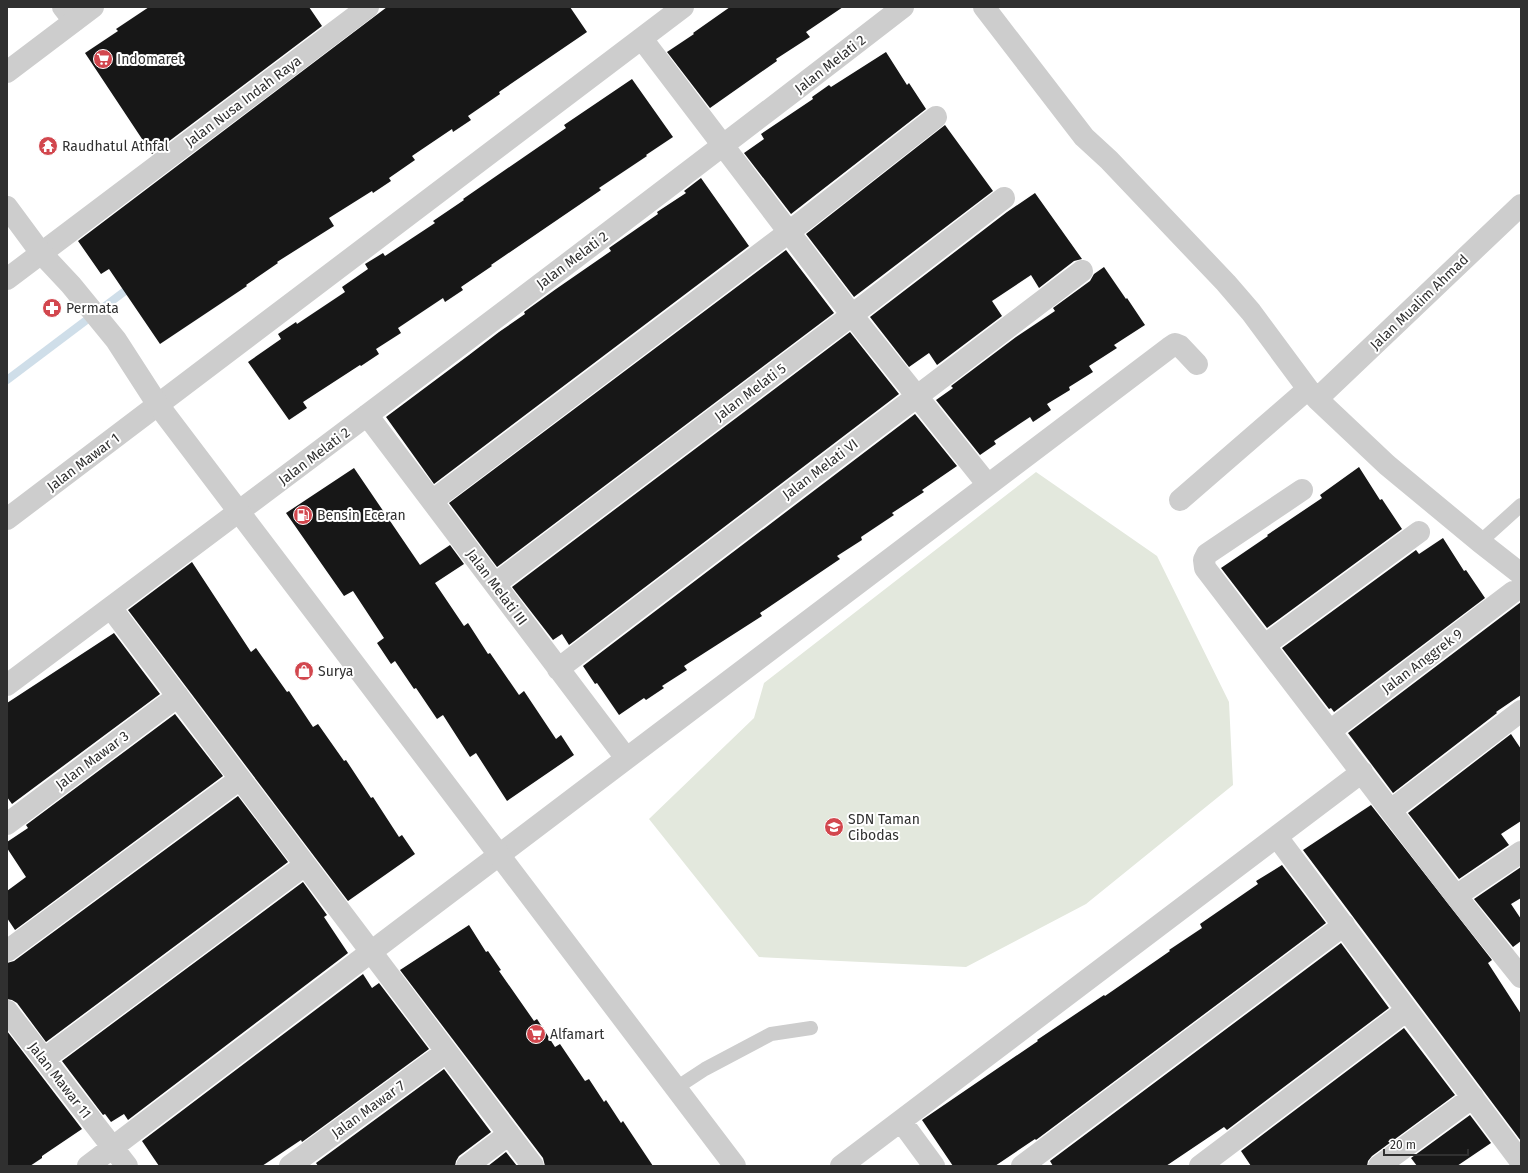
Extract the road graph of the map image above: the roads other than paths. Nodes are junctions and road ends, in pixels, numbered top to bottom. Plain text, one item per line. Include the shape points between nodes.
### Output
1 (93, 7) edge
2 (368, 7) edge
3 (683, 7) edge
4 (903, 7) edge
5 (984, 7) edge
6 (69, 14) edge
7 (642, 38) junction
8 (7, 72) edge
9 (936, 117) dead end
10 (724, 146) junction
11 (1004, 198) dead end
12 (1521, 205) edge
13 (7, 207) edge
14 (789, 232) junction
15 (42, 253) junction
16 (1082, 271) dead end
17 (7, 279) edge
18 (852, 315) junction
19 (1197, 364) dead end
20 (1313, 394) junction
21 (918, 395) junction
22 (158, 405) junction
23 (367, 415) junction
24 (988, 485) junction
25 (1302, 490) dead end
26 (1180, 500) dead end
27 (432, 501) junction
28 (1521, 505) edge
29 (240, 512) junction
30 (7, 519) edge
31 (1419, 532) dead end
32 (1480, 542) junction
33 (1517, 583) edge
34 (495, 584) junction
35 (111, 608) junction
36 (1265, 645) junction
37 (558, 669) junction
38 (7, 685) edge
39 (178, 696) junction
40 (1521, 711) edge
41 (1330, 730) junction
42 (626, 758) junction
43 (1362, 772) junction
44 (240, 778) junction
45 (1391, 810) junction
46 (7, 824) edge
47 (1277, 837) junction
48 (1521, 852) edge
49 (499, 855) junction
50 (305, 864) junction
51 (1456, 896) junction
52 (1344, 925) junction
53 (7, 951) edge
54 (371, 951) junction
55 (1520, 974) edge
56 (1407, 1010) junction
57 (7, 1011) edge
58 (811, 1028) dead end
59 (446, 1052) junction
60 (44, 1059) junction
61 (676, 1088) junction
62 (1473, 1097) junction
63 (900, 1121) junction
64 (509, 1134) junction
65 (113, 1148) junction
66 (1521, 1162) edge
67 (88, 1166) edge
68 (127, 1166) edge
69 (290, 1166) edge
70 (467, 1166) edge
71 (532, 1166) edge
72 (735, 1166) edge
73 (841, 1166) edge
74 (934, 1166) edge
75 (1022, 1166) edge
76 (1200, 1166) edge
77 (1379, 1166) edge

1 - 6 street
2 - 15 street, Jalan Nusa Indah Raya
3 - 7 street, Jalan Mawar 1
4 - 10 street, Jalan Melati 2
5 - 20 street via 1084,137 1226,283
6 - 8 street
7 - 10 street
7 - 22 street, Jalan Mawar 1
9 - 14 street
10 - 14 street
10 - 23 street, Jalan Melati 2
11 - 18 street, Jalan Melati 5
12 - 20 street, Jalan Mualim Ahmad
13 - 15 street
14 - 18 street
14 - 27 street
15 - 17 street, Jalan Nusa Indah Raya
15 - 22 street via 116,340
16 - 21 street, Jalan Melati VI
18 - 21 street
18 - 34 street, Jalan Melati 5
19 - 24 street via 1175,344
20 - 26 street, Jalan Mualim Ahmad
20 - 32 street via 1387,465
21 - 24 street
21 - 37 street, Jalan Melati VI
22 - 29 street
22 - 30 street, Jalan Mawar 1
23 - 27 street, Jalan Melati III
23 - 29 street, Jalan Melati 2
24 - 42 street
25 - 36 street via 1207,554 1204,560 1205,568
27 - 34 street, Jalan Melati III
28 - 32 lane
29 - 35 street, Jalan Melati 2
29 - 49 street
31 - 36 street
32 - 33 street
33 - 41 street, Jalan Anggrek 9
34 - 37 street, Jalan Melati III
35 - 38 street, Jalan Melati 2
35 - 39 street
36 - 41 street
37 - 42 street, Jalan Melati III
39 - 44 street
39 - 46 street, Jalan Mawar 3
40 - 45 street
41 - 43 street
42 - 49 street
43 - 45 street
43 - 47 street
44 - 50 street
44 - 53 street
45 - 51 street
47 - 52 street
47 - 63 street
48 - 51 street
49 - 54 street
49 - 61 street
50 - 54 street
50 - 60 street
51 - 55 street
52 - 56 street
52 - 75 street
54 - 59 street
54 - 65 street
56 - 62 street
56 - 76 street
57 - 60 street, Jalan Mawar 11
58 - 61 lane via 771,1034 704,1069
59 - 64 street
59 - 69 street, Jalan Mawar 7
60 - 65 street, Jalan Mawar 11
61 - 72 street
62 - 66 street
62 - 77 street
63 - 73 street
63 - 74 street
64 - 70 street
64 - 71 street
65 - 67 street
65 - 68 street, Jalan Mawar 11

